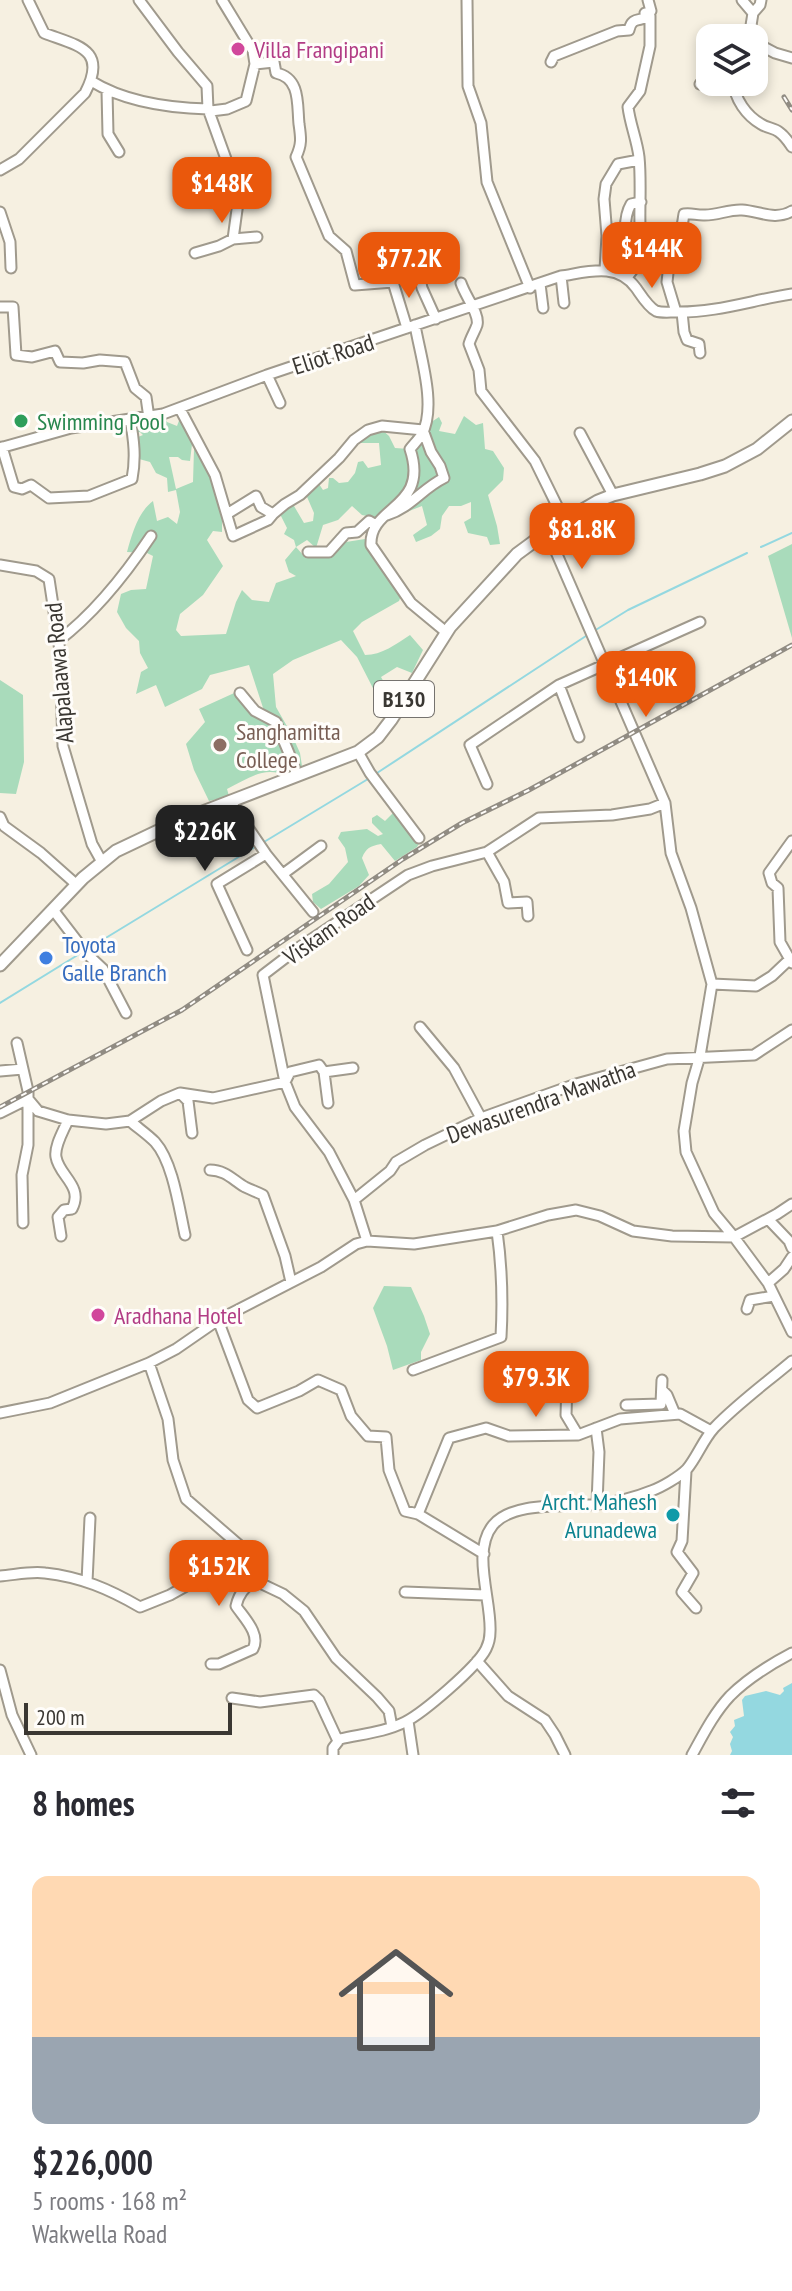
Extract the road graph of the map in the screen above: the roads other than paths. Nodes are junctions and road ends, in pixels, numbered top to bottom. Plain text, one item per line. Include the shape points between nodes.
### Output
1 (28, 0) edge
2 (139, 0) edge
3 (222, 0) edge
4 (467, 0) edge
5 (648, 0) edge
6 (742, 0) edge
7 (761, 0) edge
8 (649, 13) junction
9 (753, 13) junction
10 (753, 24) edge
11 (768, 49) edge
12 (792, 58) edge
13 (551, 62) dead end
14 (255, 64) junction
15 (91, 81) junction
16 (107, 91) junction
17 (737, 96) edge
18 (208, 109) junction
19 (792, 147) edge
20 (119, 152) dead end
21 (639, 160) junction
22 (0, 170) edge
23 (641, 202) junction
24 (792, 211) edge
25 (0, 212) edge
26 (257, 237) dead end
27 (233, 239) junction
28 (640, 242) junction
29 (390, 244) dead end
30 (195, 253) dead end
31 (669, 264) dead end
32 (11, 268) dead end
33 (636, 268) junction
34 (418, 269) dead end
35 (605, 270) junction
36 (561, 276) junction
37 (627, 277) junction
38 (393, 282) junction
39 (461, 283) dead end
40 (535, 286) junction
41 (792, 294) edge
42 (564, 303) dead end
43 (472, 306) junction
44 (540, 306) dead end
45 (0, 307) edge
46 (679, 312) junction
47 (436, 319) junction
48 (411, 327) junction
49 (700, 353) dead end
50 (267, 375) junction
51 (280, 403) dead end
52 (180, 409) junction
53 (149, 418) junction
54 (130, 419) junction
55 (792, 421) edge
56 (423, 430) junction
57 (580, 433) dead end
58 (1, 448) edge
59 (613, 495) junction
60 (227, 514) junction
61 (273, 514) junction
62 (387, 515) junction
63 (564, 520) junction
64 (376, 525) junction
65 (545, 535) junction
66 (151, 536) dead end
67 (308, 552) dead end
68 (0, 565) edge
69 (700, 622) dead end
70 (446, 632) junction
71 (58, 641) junction
72 (604, 663) junction
73 (559, 685) junction
74 (240, 693) dead end
75 (579, 737) dead end
76 (358, 752) junction
77 (297, 776) junction
78 (487, 784) dead end
79 (230, 801) junction
80 (665, 803) junction
81 (0, 817) edge
82 (12, 832) junction
83 (0, 835) edge
84 (419, 838) dead end
85 (792, 841) edge
86 (321, 846) dead end
87 (487, 852) junction
88 (266, 854) junction
89 (102, 862) junction
90 (283, 874) junction
91 (77, 885) junction
92 (54, 911) junction
93 (313, 912) dead end
94 (528, 916) dead end
95 (792, 940) edge
96 (780, 942) junction
97 (247, 950) dead end
98 (791, 961) edge
99 (1, 963) edge
100 (712, 984) junction
101 (126, 1013) dead end
102 (420, 1027) dead end
103 (792, 1030) edge
104 (17, 1043) dead end
105 (700, 1056) junction
106 (353, 1068) dead end
107 (23, 1069) junction
108 (0, 1071) edge
109 (324, 1072) junction
110 (285, 1082) junction
111 (180, 1093) junction
112 (28, 1099) junction
113 (328, 1103) dead end
114 (0, 1113) edge
115 (481, 1118) junction
116 (68, 1120) junction
117 (130, 1121) junction
118 (192, 1133) dead end
119 (210, 1170) dead end
120 (354, 1200) junction
121 (792, 1204) edge
122 (768, 1219) junction
123 (23, 1223) dead end
124 (497, 1231) junction
125 (185, 1235) dead end
126 (61, 1236) dead end
127 (734, 1237) junction
128 (367, 1241) junction
129 (792, 1248) edge
130 (792, 1257) edge
131 (291, 1282) junction
132 (768, 1283) junction
133 (774, 1296) junction
134 (747, 1309) dead end
135 (218, 1320) junction
136 (792, 1332) edge
137 (792, 1361) edge
138 (149, 1363) junction
139 (413, 1370) dead end
140 (572, 1370) dead end
141 (626, 1405) dead end
142 (0, 1413) edge
143 (675, 1414) junction
144 (596, 1428) junction
145 (711, 1431) junction
146 (578, 1435) junction
147 (686, 1471) junction
148 (597, 1504) junction
149 (418, 1514) junction
150 (90, 1518) dead end
151 (239, 1545) junction
152 (484, 1554) junction
153 (0, 1576) edge
154 (261, 1580) junction
155 (87, 1582) junction
156 (405, 1592) dead end
157 (485, 1595) junction
158 (696, 1608) dead end
159 (792, 1653) edge
160 (477, 1661) junction
161 (211, 1664) dead end
162 (0, 1670) edge
163 (232, 1698) dead end
164 (408, 1721) junction
165 (392, 1727) junction
166 (338, 1741) junction
167 (31, 1755) edge
168 (333, 1755) edge
169 (413, 1755) edge
170 (565, 1755) edge
171 (692, 1755) edge

1 - 15 street via 44,33 90,54
2 - 18 street via 207,86
3 - 14 street via 253,51
4 - 40 street via 468,86 481,123 487,182
5 - 8 street
6 - 9 street
7 - 9 street
8 - 13 street via 630,23 629,30 554,56
8 - 21 street via 650,46 640,91 628,107
9 - 10 street
11 - 12 street
14 - 18 street via 246,101
14 - 38 street via 274,62 276,73 284,75 298,95 302,145 296,157 329,236 346,251 355,285
15 - 16 street
15 - 22 street via 19,159
16 - 18 street via 173,107
16 - 20 street via 108,134
17 - 19 street via 752,118 781,133
18 - 27 street via 239,195
21 - 23 street
21 - 35 street via 618,164 606,184
23 - 28 street
23 - 33 street via 627,211 627,254
24 - 28 street via 772,216 741,210 688,212 675,235
25 - 32 street via 10,242
26 - 27 street
27 - 30 street
28 - 33 street
29 - 38 street via 387,269
31 - 46 street via 667,282
33 - 37 street
34 - 47 street
35 - 36 street, Eliot Road
35 - 37 street, Eliot Road
36 - 40 street, Eliot Road
36 - 42 street
37 - 46 street via 656,311
38 - 48 street
39 - 43 street
40 - 43 street, Eliot Road
40 - 44 street
41 - 46 street
43 - 47 street, Eliot Road
43 - 63 street via 477,325 469,344 481,391 535,461
45 - 53 street via 13,307 16,355 55,351 60,362 125,362 135,388 146,397
46 - 49 street via 687,340 699,344
47 - 48 street, Eliot Road
48 - 50 street, Eliot Road
48 - 56 street via 427,389
50 - 51 street
50 - 52 street, Eliot Road
52 - 53 street, Eliot Road
52 - 60 street via 215,475
53 - 54 street, Eliot Road
54 - 58 street, Eliot Road via 71,428
54 - 58 street via 135,441 132,479 89,496 49,498 31,485 14,487
55 - 59 main road, B130 via 725,466
56 - 61 street via 368,430
56 - 62 street via 410,449 413,485
56 - 62 street via 444,478
57 - 59 street
59 - 63 main road, B130
60 - 61 street via 256,496
60 - 61 street via 233,536
62 - 64 street
63 - 65 main road, B130
64 - 67 street via 369,521 357,532 346,533 329,552
64 - 70 street via 371,545 411,603
65 - 70 main road, B130 via 517,554
65 - 72 street
66 - 71 street via 83,622
68 - 71 street, Alapalaawa Road via 36,571 49,579
69 - 72 street
70 - 76 main road, B130 via 391,720
71 - 89 street, Alapalaawa Road via 63,746
72 - 73 street
72 - 80 street
73 - 75 street
73 - 78 street via 470,745
74 - 77 street via 255,711 276,722
76 - 77 main road, B130
76 - 84 street
77 - 79 main road, B130
79 - 88 street
79 - 89 main road, B130 via 135,840
80 - 87 street, Viskam Road via 612,815 539,818
80 - 100 street via 671,853
81 - 82 street
82 - 83 street
82 - 91 street
85 - 96 street via 769,873 778,888
86 - 90 street
87 - 94 street via 504,882 508,903 527,902
87 - 110 street, Viskam Road via 408,875 263,975
88 - 90 street
88 - 97 street via 217,884
89 - 91 main road, B130
90 - 93 street
91 - 92 main road, B130
92 - 99 main road, B130
92 - 101 street via 103,969
95 - 96 street
96 - 98 street
98 - 100 street via 756,986
100 - 105 street
102 - 115 street via 454,1068
103 - 105 street, Dewasurendra Mawatha via 754,1055
104 - 107 street
105 - 115 street, Dewasurendra Mawatha via 636,1066
105 - 127 street via 684,1131 686,1152 714,1213
106 - 109 street
107 - 108 street
107 - 112 street
109 - 110 street via 319,1065 290,1072
109 - 113 street
110 - 111 street via 213,1098
110 - 120 street, Viskam Road
111 - 117 street
111 - 118 street via 188,1101
112 - 114 street
112 - 116 street via 38,1111
112 - 123 street
115 - 120 street, Dewasurendra Mawatha via 396,1162
116 - 117 street
116 - 126 street via 56,1157 74,1188 75,1203 58,1217
117 - 125 street via 163,1156
119 - 131 street via 263,1195
120 - 128 street, Viskam Road
121 - 122 street
122 - 127 street
122 - 129 street
124 - 127 street via 576,1210 633,1231
124 - 128 street via 414,1244
124 - 139 street via 501,1337
127 - 132 street
128 - 131 street
130 - 132 street
131 - 135 street
132 - 133 street
133 - 134 street via 750,1300
133 - 136 street
135 - 138 street
135 - 149 street via 248,1400 257,1408 318,1380 341,1390 351,1416 368,1436 386,1437 389,1470 405,1511
137 - 145 street
138 - 142 street via 50,1403
138 - 151 street via 186,1499
140 - 146 street via 566,1415
141 - 143 street via 661,1404 662,1385
143 - 144 street via 620,1419
143 - 145 street
144 - 146 street
144 - 148 street
145 - 147 street
146 - 149 street via 509,1436 486,1428 449,1438
147 - 148 street via 654,1490
147 - 158 street via 677,1552 693,1573 682,1592
148 - 152 street via 504,1515 492,1526
149 - 152 street
150 - 155 street
151 - 154 street
151 - 155 street via 195,1581 140,1607
152 - 157 street
153 - 155 street via 42,1572
154 - 161 street via 239,1593 236,1606 256,1644
154 - 165 street via 304,1611 336,1658 389,1711
156 - 157 street
157 - 160 street via 490,1631
159 - 171 street via 730,1696
160 - 164 street
160 - 170 street via 508,1696 545,1720
162 - 167 street via 12,1715
163 - 166 street via 260,1702 314,1695
164 - 165 street
164 - 169 street
165 - 166 street
166 - 168 street

